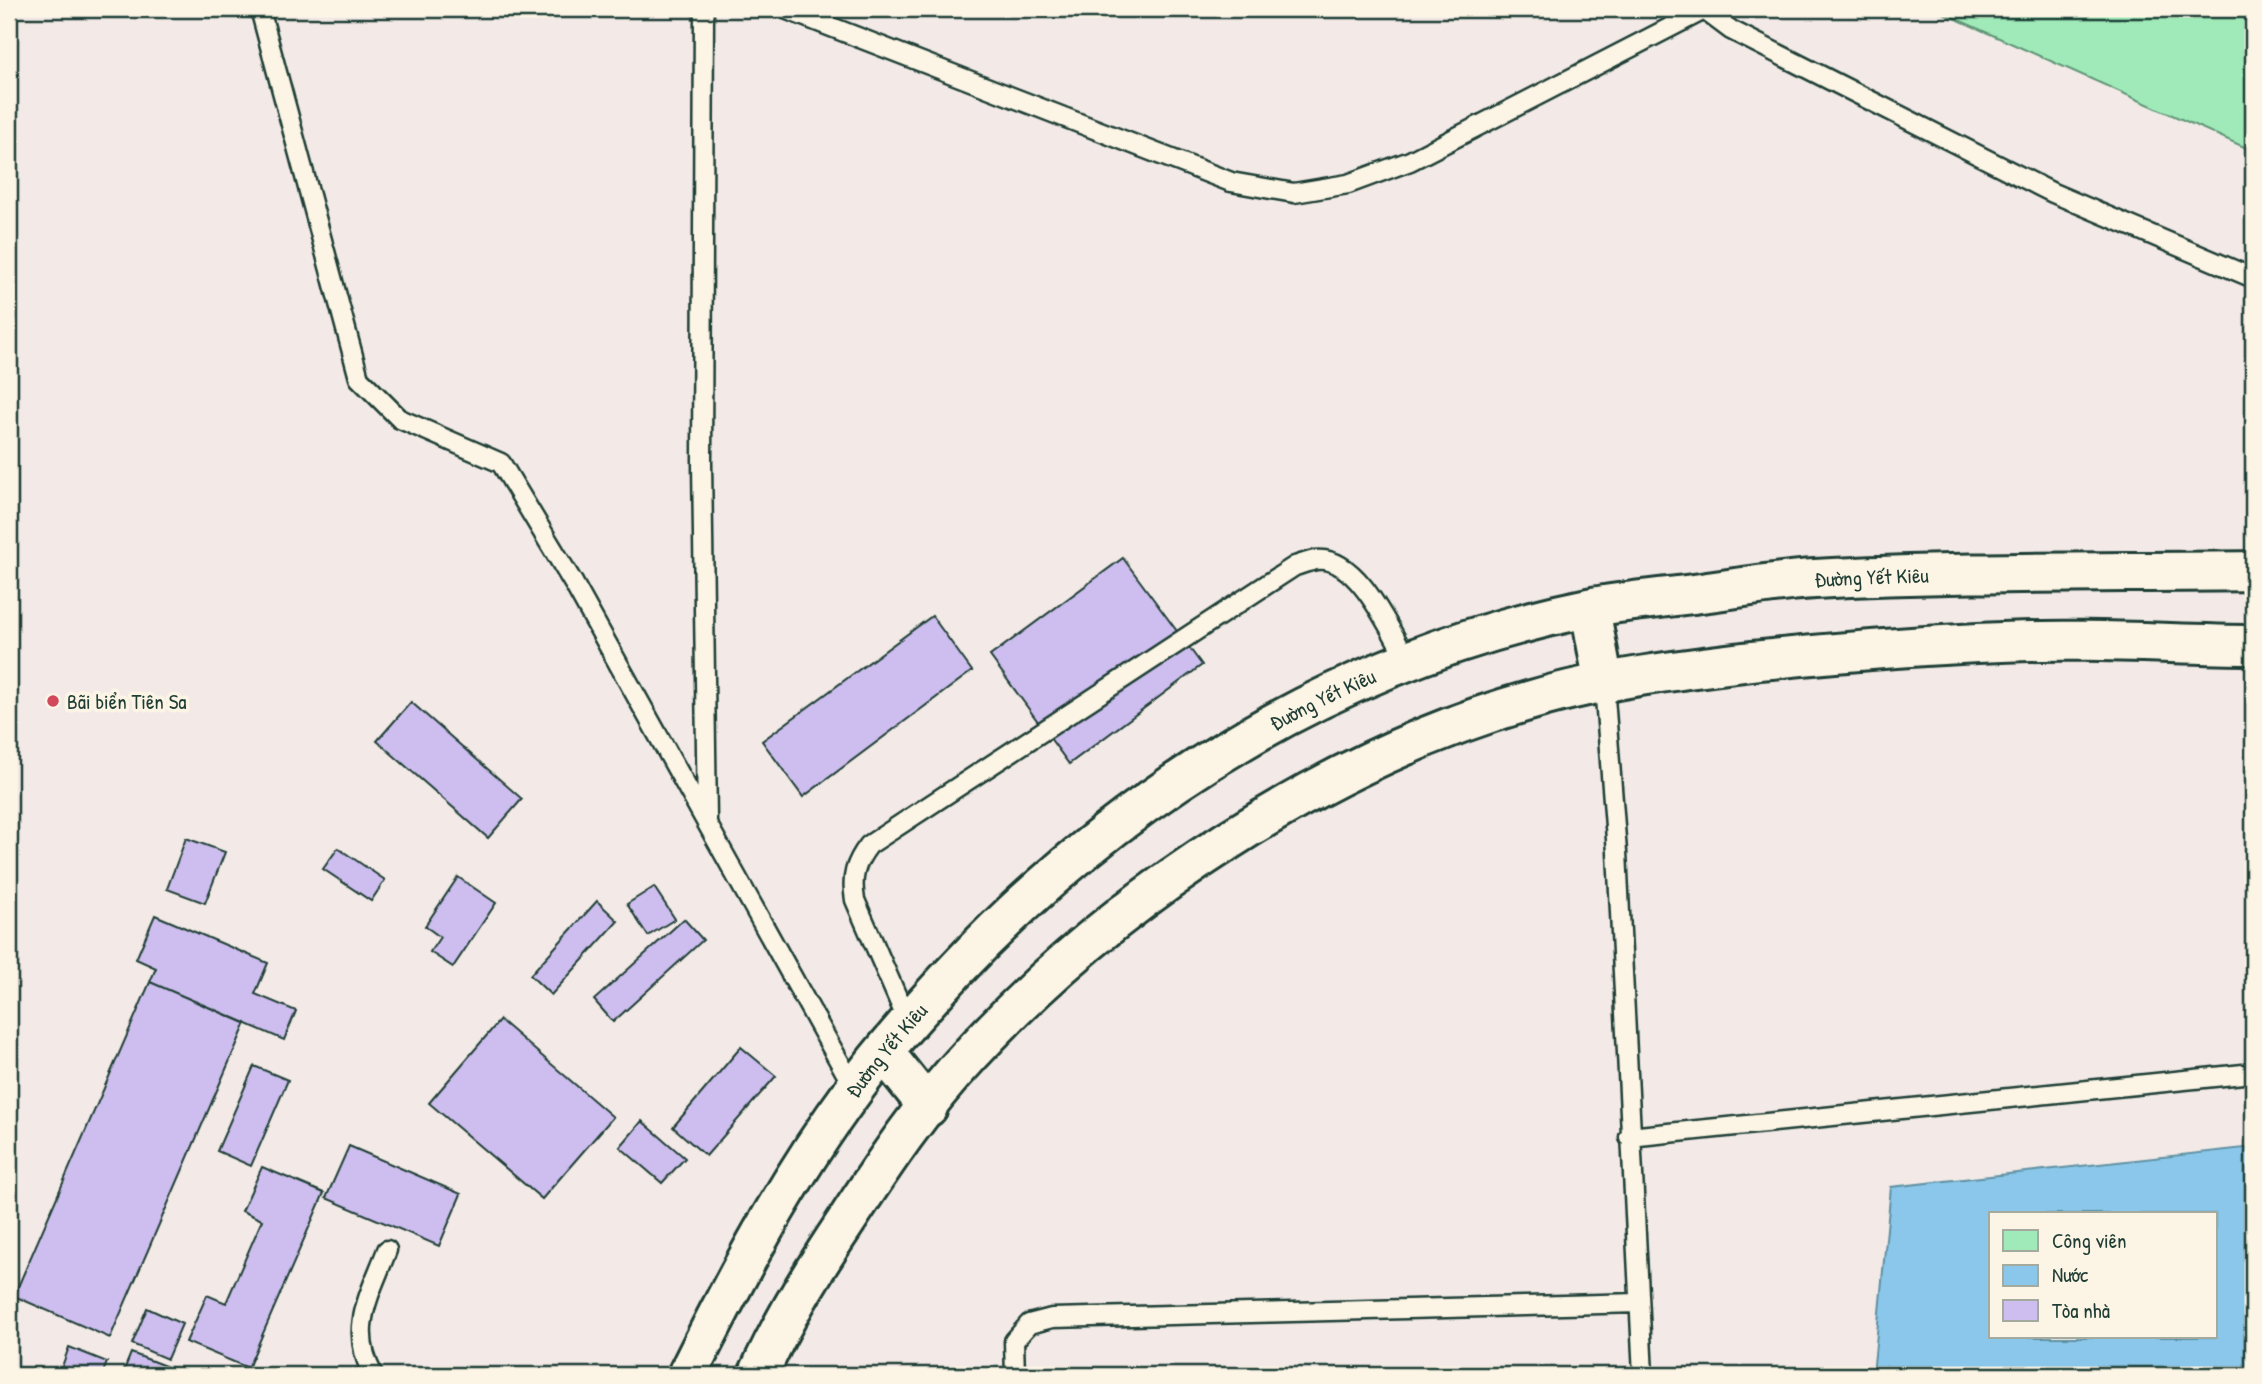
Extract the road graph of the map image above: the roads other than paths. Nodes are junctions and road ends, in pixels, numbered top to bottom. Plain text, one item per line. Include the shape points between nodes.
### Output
1 (260, 9) edge
2 (704, 9) edge
3 (785, 9) edge
4 (1704, 9) edge
5 (2253, 278) edge
6 (2253, 571) edge
7 (1590, 607) junction
8 (2253, 645) edge
9 (1408, 661) junction
10 (1604, 685) junction
11 (707, 824) junction
12 (908, 1022) junction
13 (884, 1052) junction
14 (2253, 1073) edge
15 (854, 1088) junction
16 (928, 1107) junction
17 (1629, 1137) junction
18 (387, 1251) dead end
19 (1639, 1303) junction
20 (373, 1375) edge
21 (687, 1375) edge
22 (758, 1375) edge
23 (1015, 1375) edge
24 (1643, 1375) edge

1 - 11 lane via 359,378 400,419 501,463
2 - 11 lane via 702,463
3 - 4 lane via 1231,182 1294,193 1348,184 1410,161
4 - 5 lane via 1731,30 2053,193
6 - 7 highway, Đường Yết Kiêu via 1811,579
7 - 9 highway, Đường Yết Kiêu
7 - 10 highway
8 - 10 highway via 2006,642 1815,654 1677,670
9 - 12 highway, Đường Yết Kiêu via 1294,711 1192,770 1109,828 1006,918
9 - 12 lane via 1359,580 1340,565 1318,559 1295,566 869,845 857,861 852,880 855,900
10 - 16 highway via 1534,699 1463,722 1368,761 1290,802 1162,887 1059,968 969,1055
10 - 17 lane via 1617,852
11 - 15 lane
12 - 13 highway, Đường Yết Kiêu
13 - 15 highway, Đường Yết Kiêu
13 - 16 highway
14 - 17 lane
15 - 21 highway, Đường Yết Kiêu via 750,1255
16 - 22 highway via 888,1156 820,1261
17 - 19 lane
18 - 20 lane via 360,1322 366,1362
19 - 23 lane via 1052,1318 1029,1324 1014,1341
19 - 24 lane

